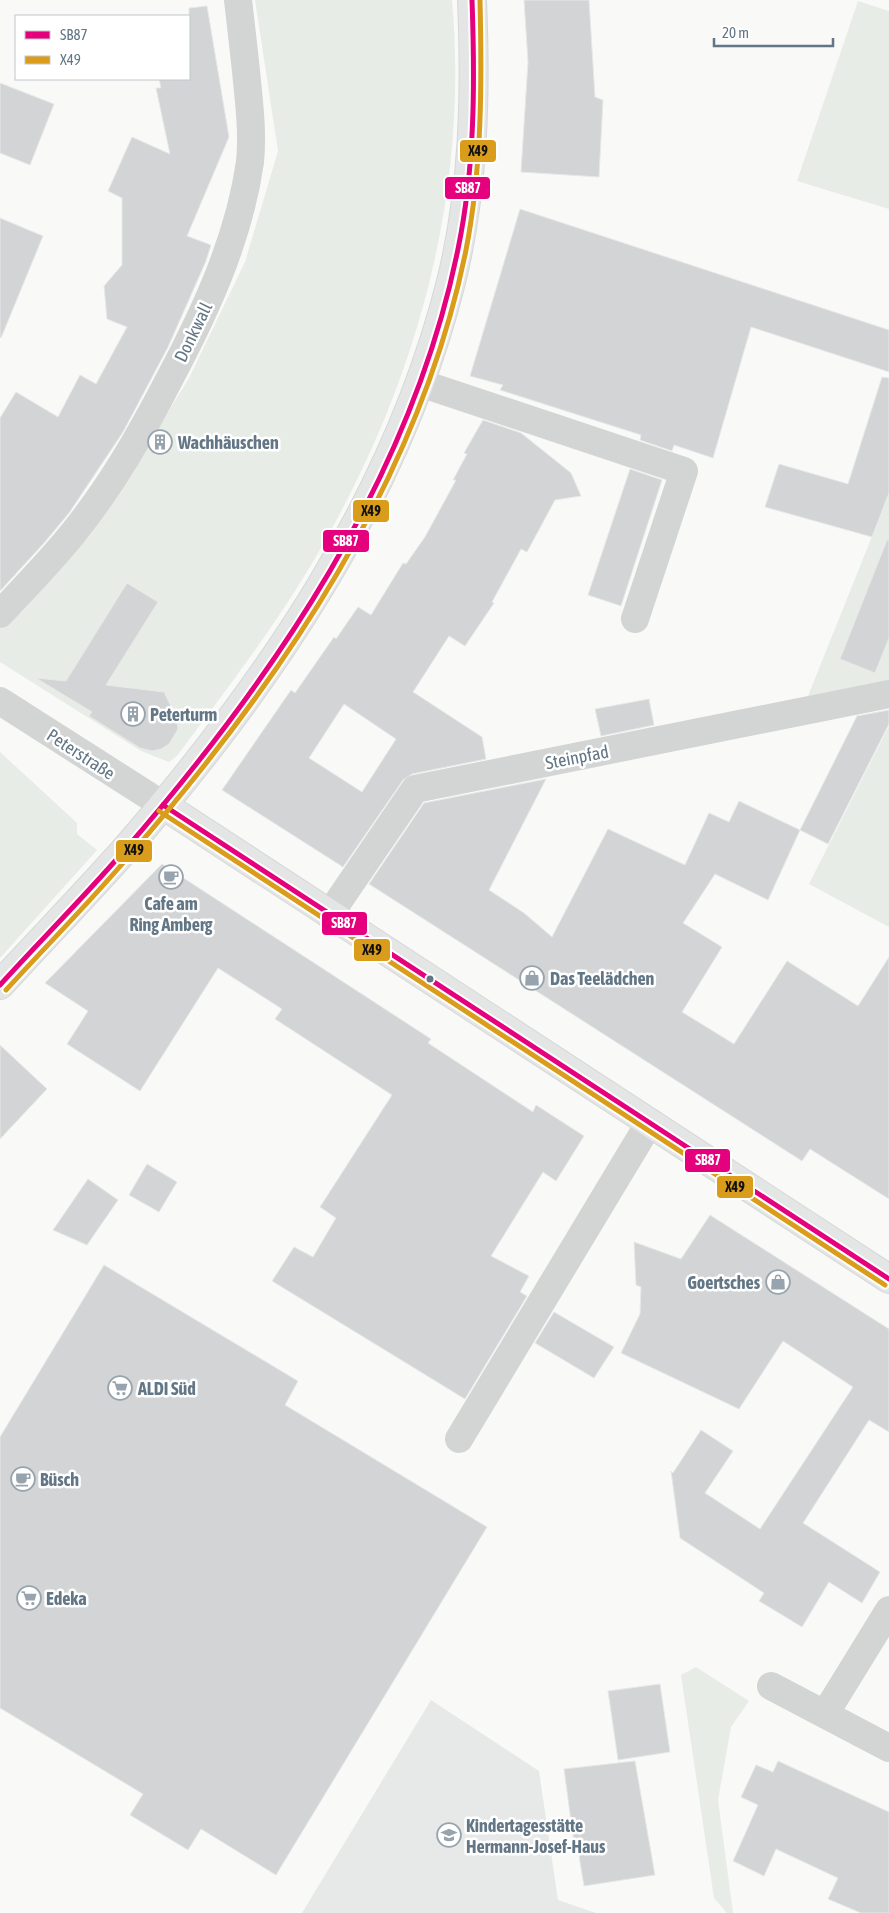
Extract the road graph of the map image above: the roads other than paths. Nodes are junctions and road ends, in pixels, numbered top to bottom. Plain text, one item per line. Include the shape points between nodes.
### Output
1 (238, 0) edge
2 (472, 0) edge
3 (420, 383) junction
4 (0, 614) edge
5 (635, 619) dead end
6 (889, 694) edge
7 (0, 701) edge
8 (162, 805) junction
9 (328, 915) junction
10 (0, 985) edge
11 (650, 1122) junction
12 (889, 1279) edge
13 (459, 1438) dead end
14 (889, 1610) edge
15 (771, 1686) dead end
16 (825, 1714) junction
17 (889, 1748) edge

1 - 4 street, Donkwall via 251,127 250,161 231,240 212,294 152,413 101,496 42,570
2 - 3 main road via 475,76 468,185 451,280
3 - 5 street via 684,471
3 - 8 main road via 375,488 326,577 252,689
6 - 9 street, Steinpfad via 415,789
7 - 8 street, Peterstraße
8 - 9 main road
8 - 10 main road
9 - 11 main road
11 - 12 main road
11 - 13 street
14 - 16 street
15 - 16 street
16 - 17 street

